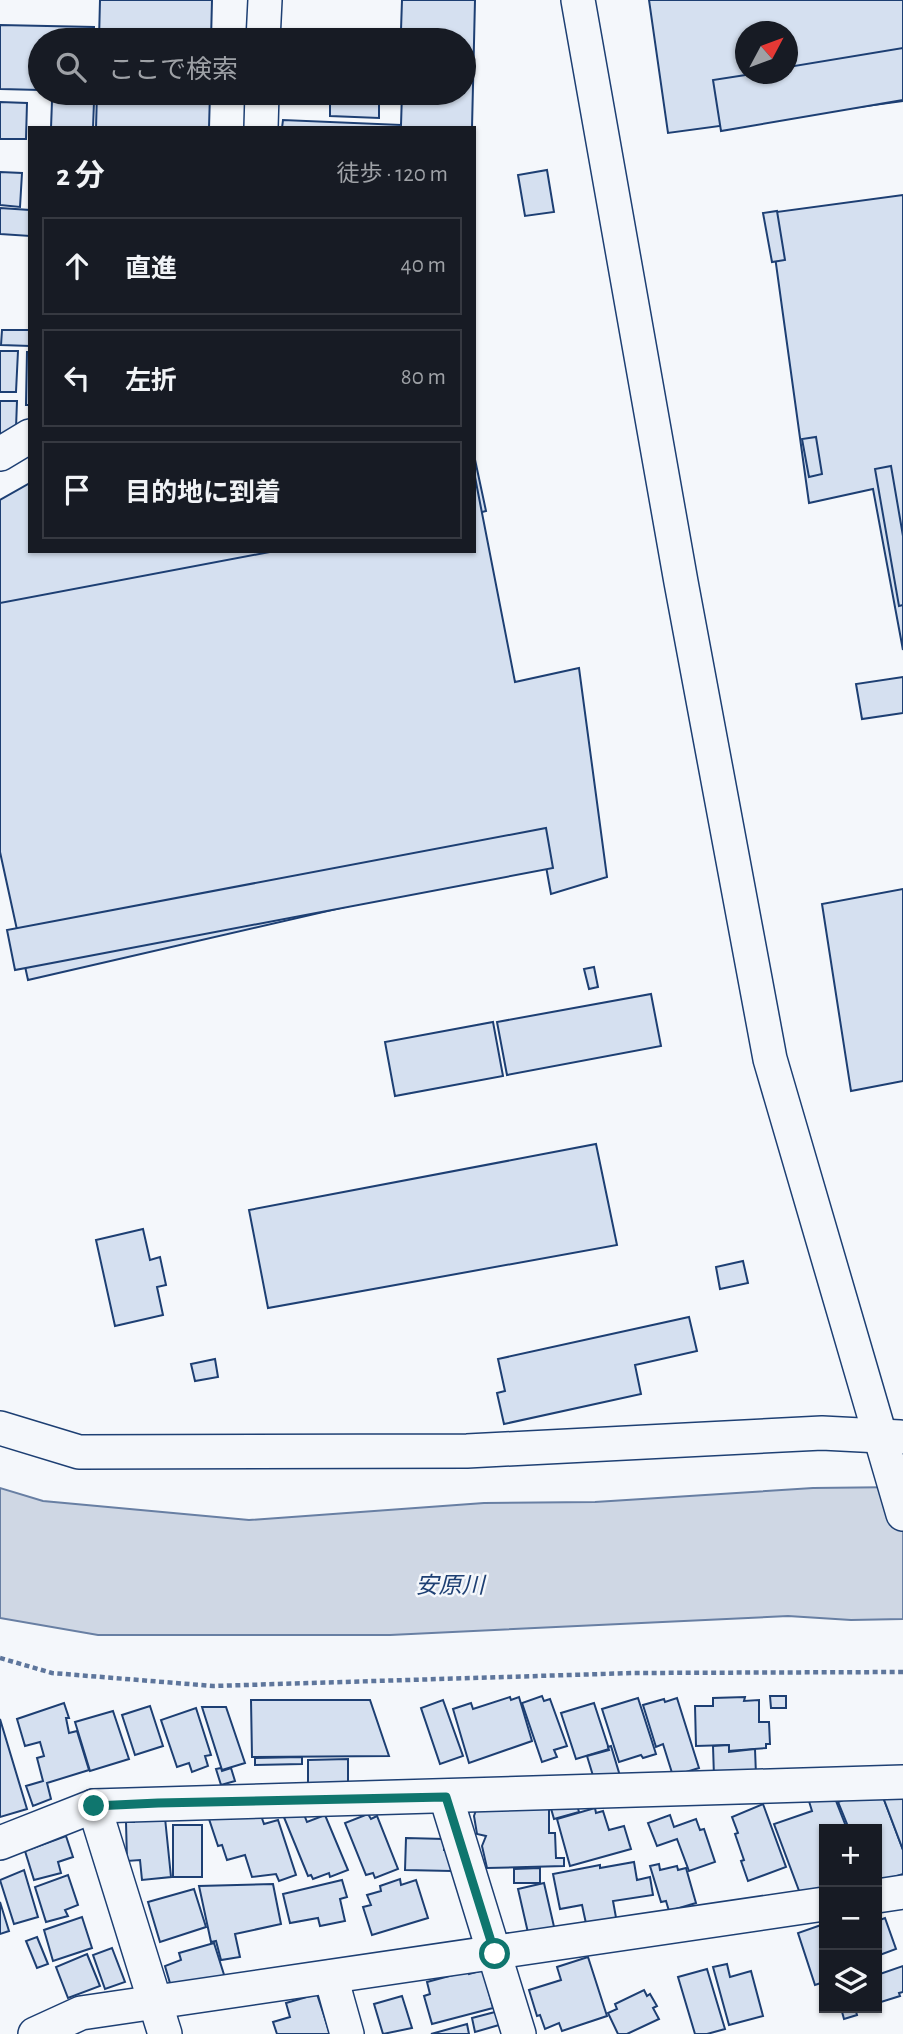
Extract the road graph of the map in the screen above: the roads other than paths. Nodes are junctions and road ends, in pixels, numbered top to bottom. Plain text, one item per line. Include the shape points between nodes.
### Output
1 (265, 0) edge
2 (578, 0) edge
3 (264, 28) edge
4 (262, 105) edge
5 (261, 126) edge
6 (28, 437) edge
7 (0, 454) edge
8 (0, 1428) edge
9 (891, 1445) edge
10 (903, 1514) edge
11 (903, 1782) edge
12 (446, 1797) junction
13 (94, 1806) junction
14 (0, 1843) edge
15 (903, 1892) edge
16 (882, 1895) edge
17 (819, 1905) edge
18 (495, 1954) junction
19 (331, 1977) junction
20 (155, 2003) junction
21 (35, 2034) edge
22 (165, 2034) edge
23 (347, 2034) edge
24 (519, 2034) edge

1 - 3 street
2 - 9 street via 770,1059
4 - 5 street
6 - 7 street
8 - 9 street via 79,1452 467,1451 822,1433
9 - 10 street
11 - 12 street
12 - 13 street
12 - 18 street
13 - 14 street
13 - 20 street
15 - 16 street
17 - 18 street
18 - 19 street
18 - 24 street
19 - 20 street
19 - 23 street
20 - 21 street via 81,2014
20 - 22 street

